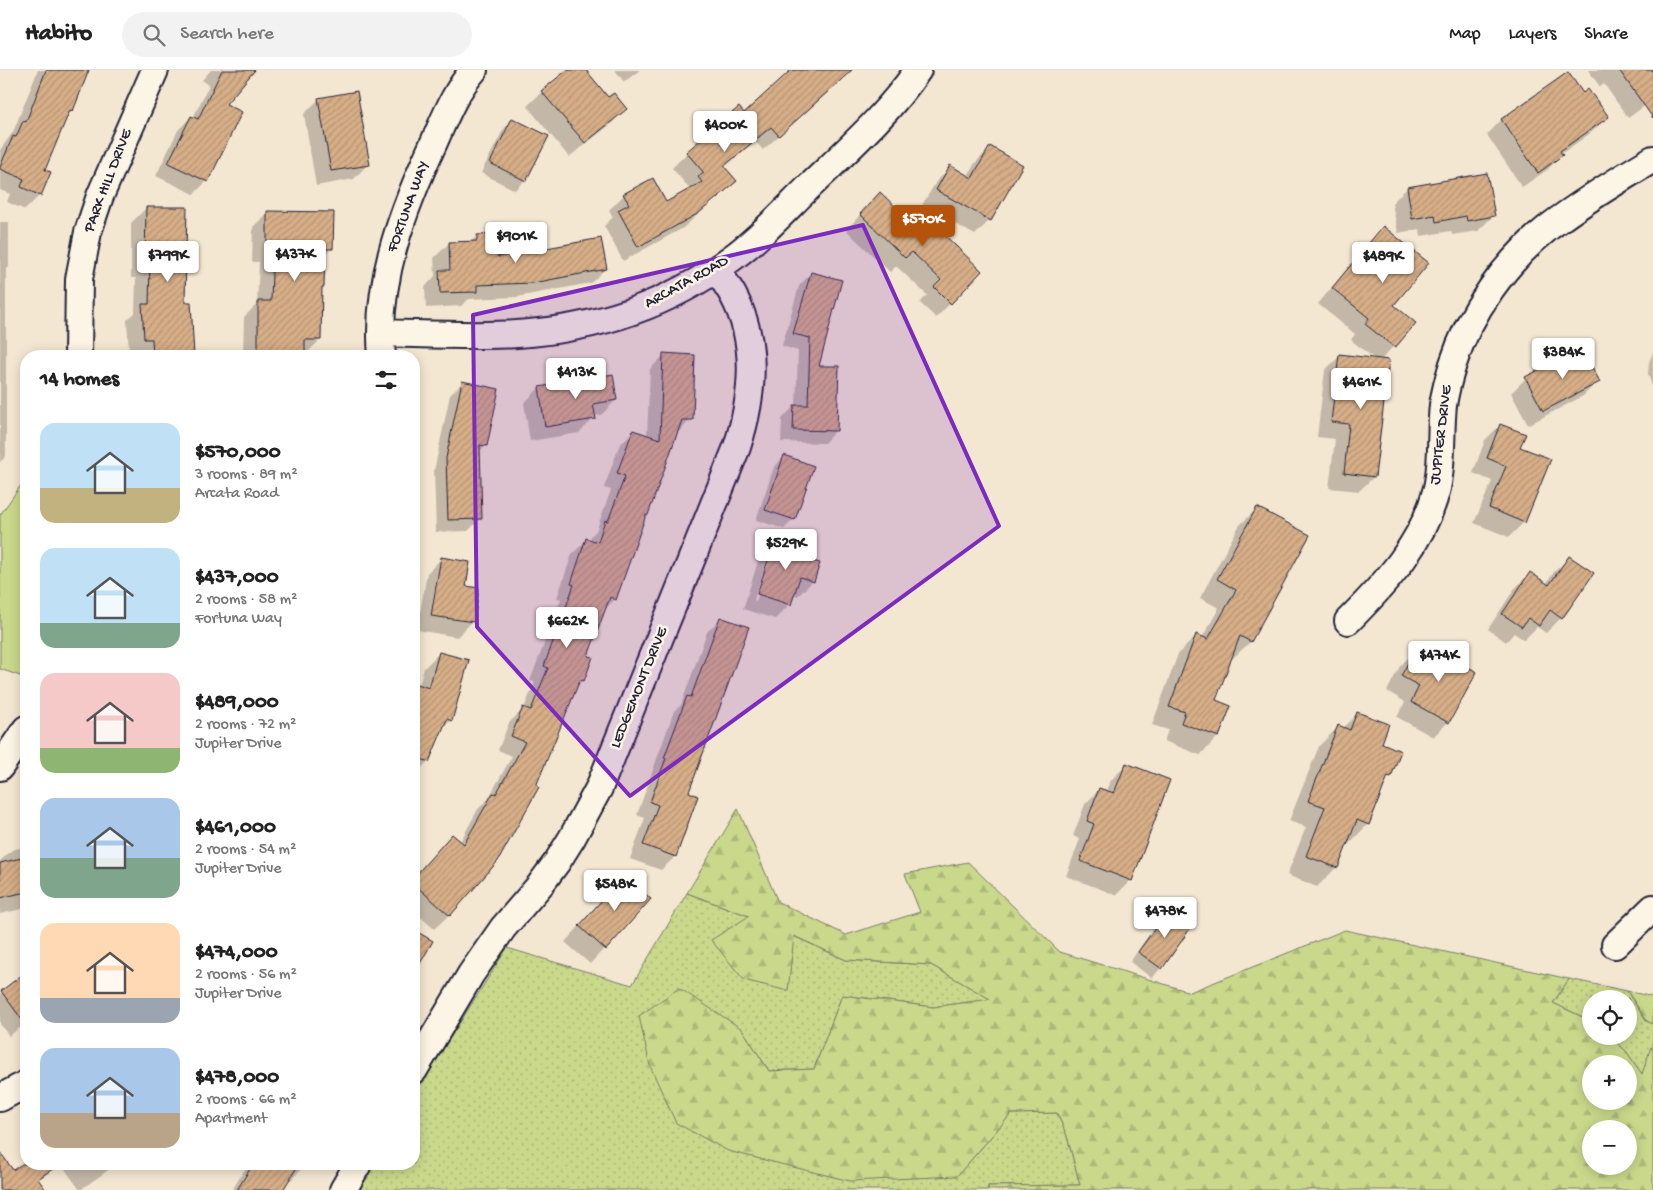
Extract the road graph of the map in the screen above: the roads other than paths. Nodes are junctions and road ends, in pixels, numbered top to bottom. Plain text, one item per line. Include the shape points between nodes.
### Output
1 (155, 70) edge
2 (918, 70) edge
3 (465, 73) edge
4 (1653, 159) edge
5 (716, 269) junction
6 (381, 345) edge
7 (78, 350) edge
8 (1348, 621) dead end
9 (20, 738) edge
10 (0, 767) edge
11 (1653, 908) edge
12 (1615, 945) dead end
13 (420, 1060) edge
14 (20, 1087) edge
15 (0, 1098) edge
16 (355, 1170) edge
17 (343, 1190) edge

1 - 7 street, PARK HILL DRIVE via 100,196 88,232 79,279
2 - 5 street, ARCATA ROAD via 875,124 748,245
3 - 6 street, FORTUNA WAY via 428,154 402,222 382,301
4 - 8 street, JUPITER DRIVE via 1548,228 1506,268 1479,307 1453,364 1443,404 1436,488 1426,518 1409,552 1381,588
5 - 6 street, ARCATA ROAD via 661,300 577,327
5 - 13 street, LEDGEMONT DRIVE via 738,306 750,353 747,410 737,447 599,788 557,862 470,974
9 - 10 street
11 - 12 street
14 - 15 street
16 - 17 street

